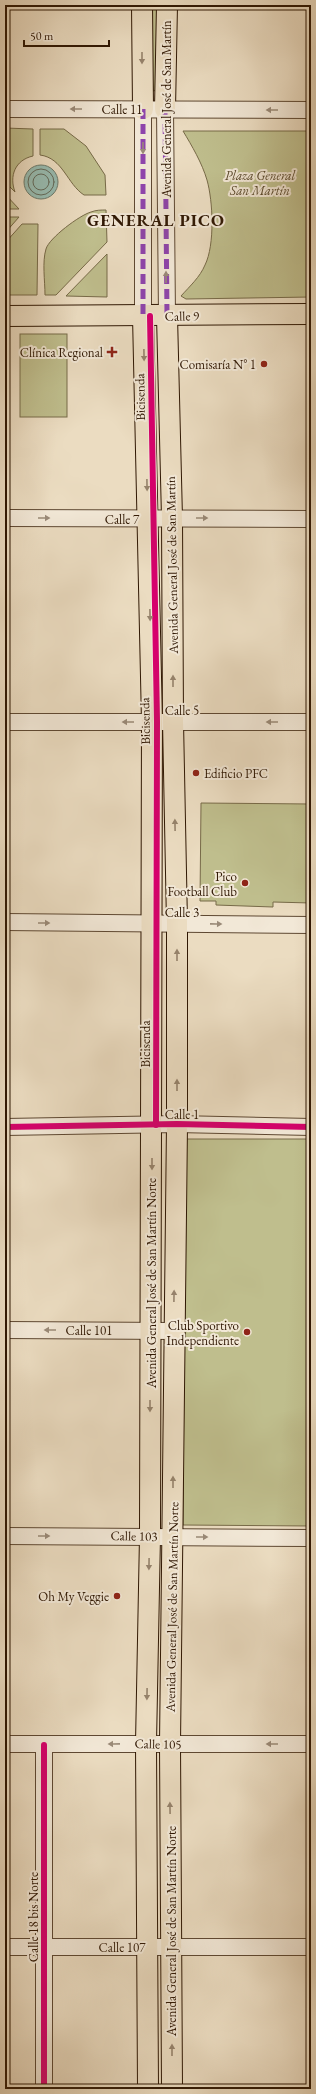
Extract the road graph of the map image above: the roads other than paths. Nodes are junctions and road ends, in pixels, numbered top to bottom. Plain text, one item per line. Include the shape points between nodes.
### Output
1 (142, 5) edge
2 (167, 5) edge
3 (5, 109) edge
4 (143, 110) junction
5 (165, 110) junction
6 (311, 110) edge
7 (311, 314) edge
8 (5, 316) edge
9 (143, 316) junction
10 (167, 316) junction
11 (5, 518) edge
12 (172, 518) junction
13 (147, 519) junction
14 (311, 519) edge
15 (173, 721) junction
16 (5, 722) edge
17 (152, 722) junction
18 (311, 722) edge
19 (5, 922) edge
20 (152, 923) junction
21 (178, 923) junction
22 (311, 925) edge
23 (177, 1124) junction
24 (152, 1125) junction
25 (311, 1126) edge
26 (5, 1127) edge
27 (5, 1330) edge
28 (150, 1330) junction
29 (173, 1331) junction
30 (5, 1536) edge
31 (150, 1536) junction
32 (173, 1537) junction
33 (311, 1538) edge
34 (146, 1743) junction
35 (5, 1744) edge
36 (170, 1744) junction
37 (311, 1744) edge
38 (44, 1745) junction
39 (5, 1947) edge
40 (44, 1947) junction
41 (149, 1948) junction
42 (172, 1948) junction
43 (311, 1948) edge
44 (44, 2089) edge
45 (148, 2089) edge
46 (172, 2089) edge

1 -> 4 main road, Avenida General José de San Martín
2 - 5 main road, Avenida General José de San Martín
4 -> 3 street, Calle 11
4 - 5 street, Calle 11
4 -> 9 street, Avenida General José de San Martín
6 -> 5 street, Calle 11
10 -> 5 street, Avenida General José de San Martín
7 - 10 main road, Calle 9
8 - 9 main road, Calle 9
9 - 10 main road, Calle 9
9 -> 13 main road, Avenida General José de San Martín
10 - 12 main road, Avenida General José de San Martín
11 -> 13 street, Calle 7
12 - 13 street, Calle 7
12 -> 14 street, Calle 7
15 -> 12 main road, Avenida General José de San Martín
13 -> 17 main road, Avenida General José de San Martín
15 - 17 street, Calle 5
18 -> 15 street, Calle 5
21 -> 15 main road, Avenida General José de San Martín
17 -> 16 street, Calle 5
17 - 20 main road, Avenida General José de San Martín
19 -> 20 street, Calle 3
20 - 21 street, Calle 3
20 - 24 main road, Avenida General José de San Martín
21 -> 22 street, Calle 3
23 -> 21 main road, Avenida General José de San Martín
23 - 24 street, Calle 1
23 - 25 street, Calle 1
29 -> 23 main road, Avenida General José de San Martín Norte
24 - 26 street, Calle 1
24 -> 28 main road, Avenida General José de San Martín Norte
28 -> 27 street, Calle 101
28 - 29 street, Calle 101
28 -> 31 main road, Avenida General José de San Martín Norte
32 -> 29 main road, Avenida General José de San Martín Norte
30 -> 31 street, Calle 103
31 - 32 street, Calle 103
31 -> 34 main road, Avenida General José de San Martín Norte
32 -> 33 street, Calle 103
32 - 36 main road, Avenida General José de San Martín Norte
34 - 36 street, Calle 105
34 -> 38 street, Calle 105
34 - 41 main road, Avenida General José de San Martín Norte
35 - 38 street, Calle 105
37 -> 36 street, Calle 105
42 -> 36 main road, Avenida General José de San Martín Norte
38 - 40 street, Calle 18 bis Norte
39 - 40 street, Calle 107
40 - 41 street, Calle 107
40 - 44 street, Calle 18 bis Norte
41 - 42 street, Calle 107
41 - 45 main road, Avenida General José de San Martín Norte
42 - 43 street, Calle 107
46 -> 42 main road, Avenida General José de San Martín Norte

